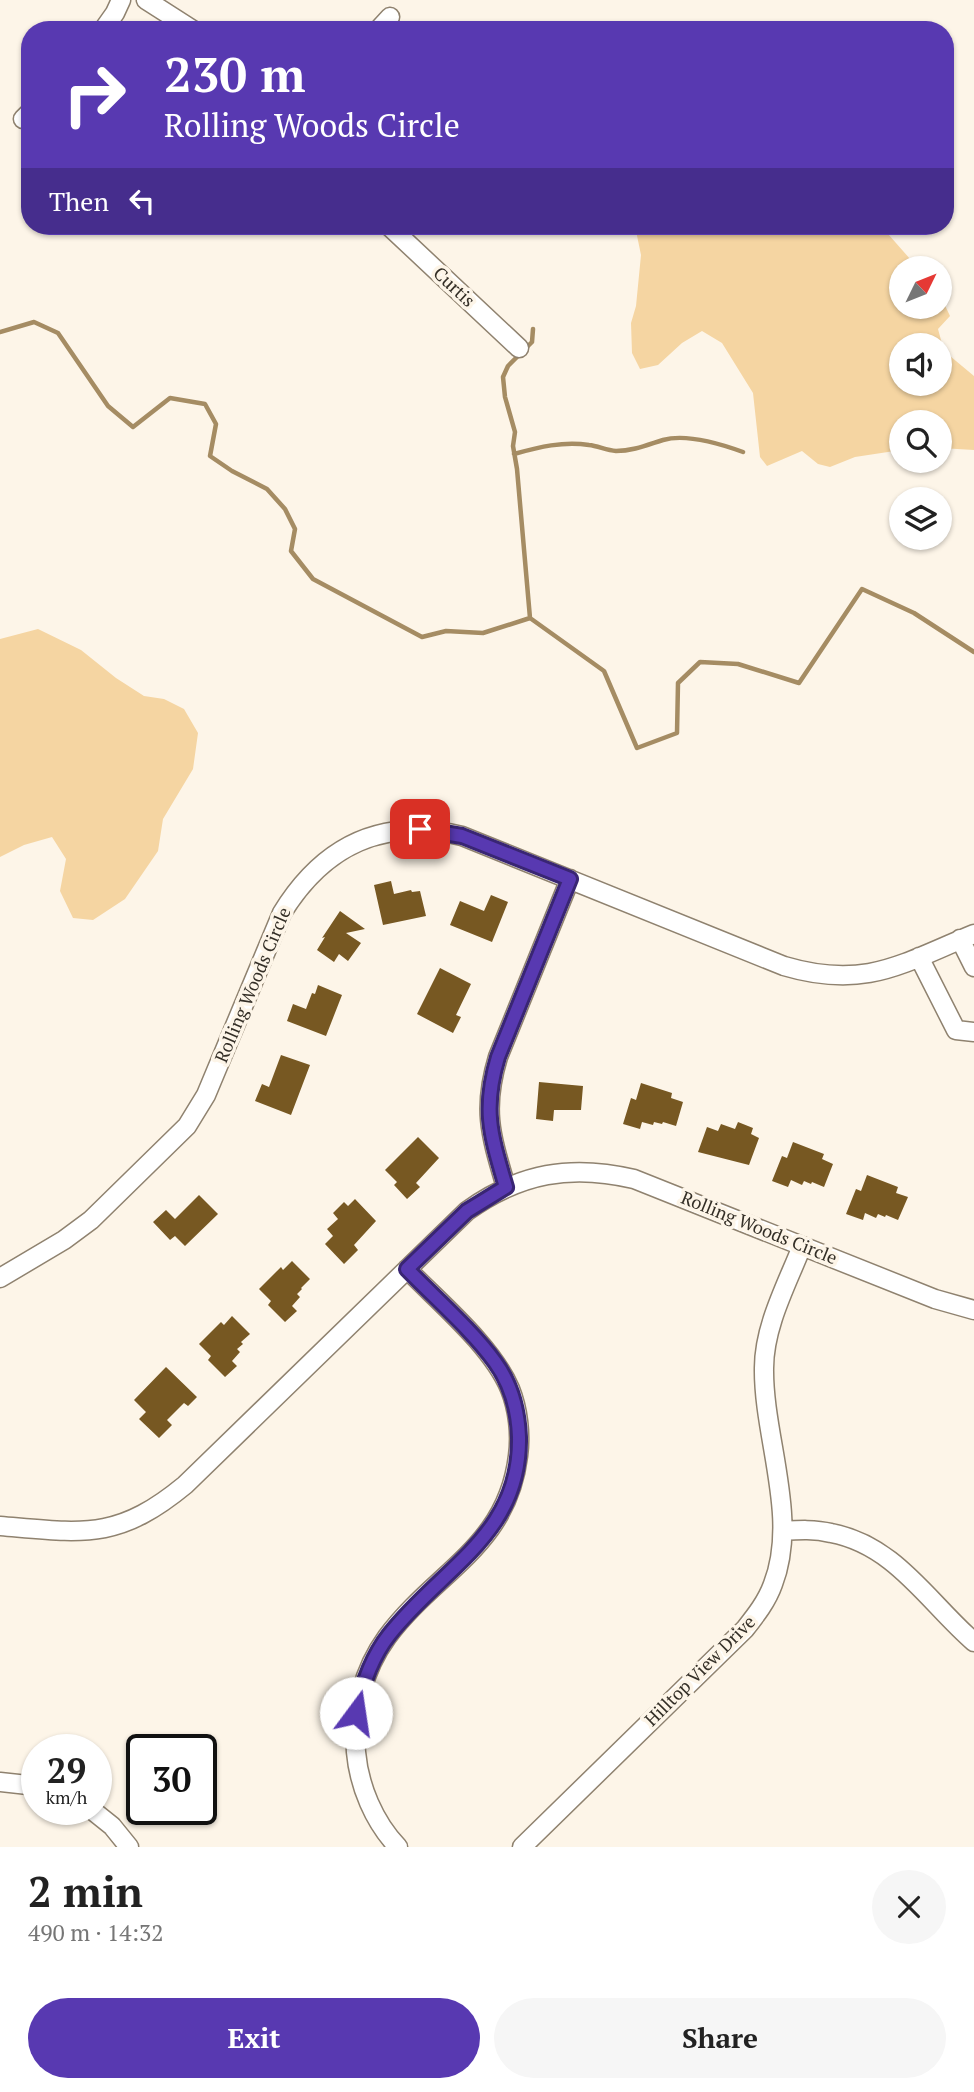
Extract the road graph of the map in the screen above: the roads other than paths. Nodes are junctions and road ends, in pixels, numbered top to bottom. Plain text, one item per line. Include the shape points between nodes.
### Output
1 (121, 0) edge
2 (146, 0) edge
3 (110, 21) edge
4 (179, 21) edge
5 (399, 235) edge
6 (519, 348) dead end
7 (570, 879) junction
8 (967, 937) edge
9 (919, 957) junction
10 (974, 967) edge
11 (974, 1032) edge
12 (506, 1187) junction
13 (802, 1246) junction
14 (407, 1269) junction
15 (0, 1278) edge
16 (974, 1310) edge
17 (0, 1526) edge
18 (783, 1531) junction
19 (974, 1642) edge
20 (0, 1782) edge
21 (21, 1784) edge
22 (111, 1825) edge
23 (129, 1847) edge
24 (398, 1847) edge
25 (522, 1847) edge

1 - 3 street
2 - 4 street
5 - 6 street, Curtis
7 - 9 street, Rolling Woods Circle via 810,974 864,975
7 - 12 street via 490,1081 489,1126
7 - 15 street, Rolling Woods Circle via 441,831 388,832 334,853 296,891 282,914 206,1095 187,1126 91,1220
8 - 9 street, Rolling Woods Circle
8 - 10 street, Rolling Woods Circle
9 - 11 street via 956,1030
12 - 13 street, Rolling Woods Circle via 556,1173 616,1175
12 - 14 street, Rolling Woods Circle via 467,1211
13 - 16 street, Rolling Woods Circle via 934,1299
13 - 18 street, Hilltop View Drive via 771,1328 764,1366
14 - 17 street, Rolling Woods Circle via 162,1504 122,1525 88,1531
14 - 24 street via 486,1350 503,1374 516,1409 519,1450 511,1492 500,1516 477,1546 387,1637 361,1691 355,1736 357,1764 374,1814
18 - 19 street via 830,1532 873,1548 898,1565
18 - 25 street, Hilltop View Drive via 773,1584 745,1629
20 - 21 street
22 - 23 street

